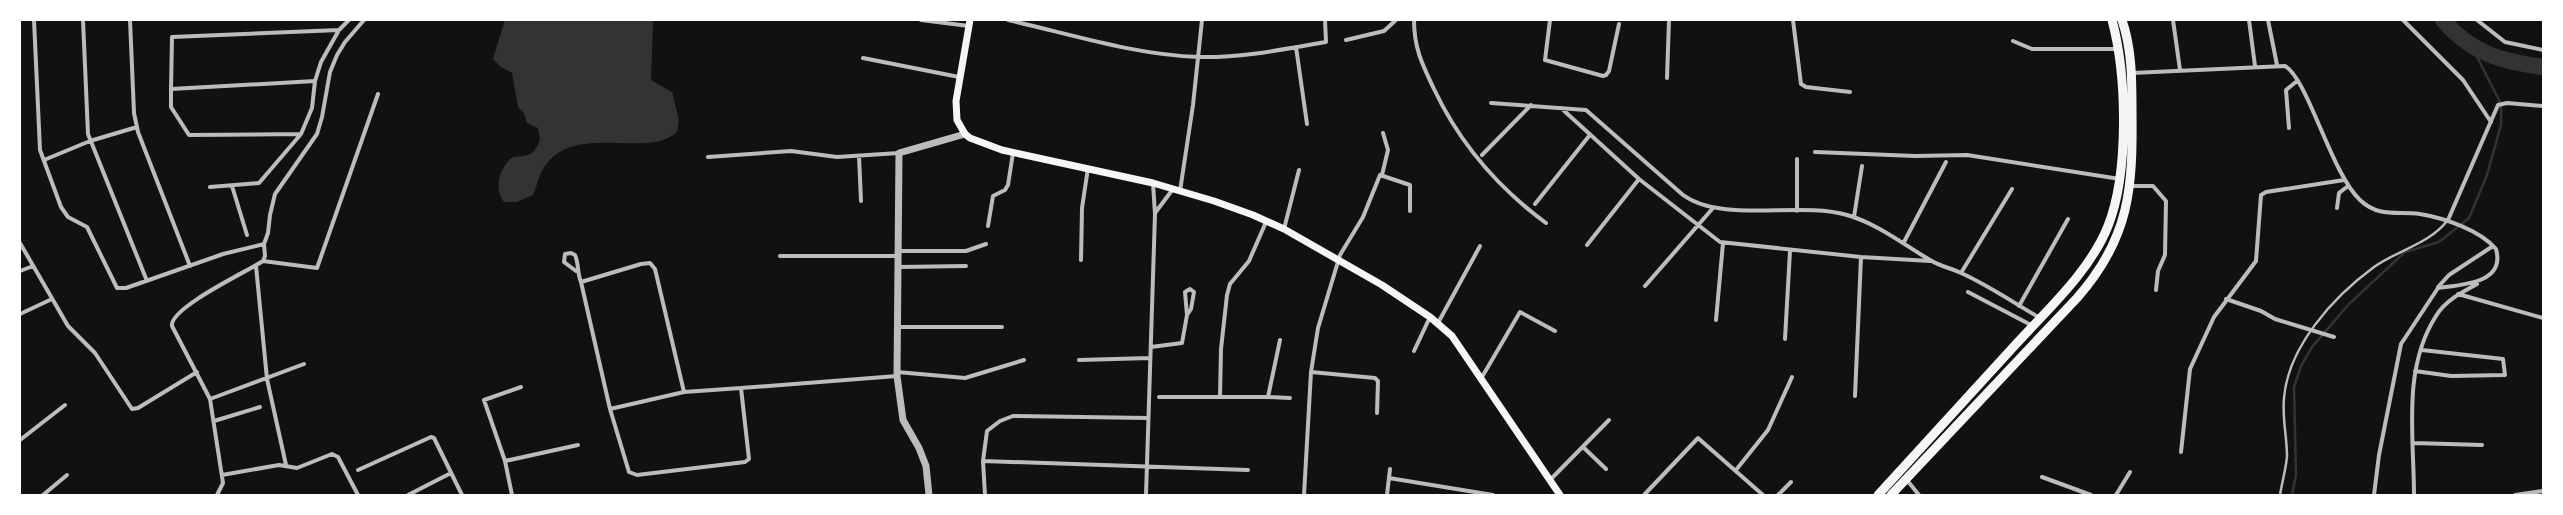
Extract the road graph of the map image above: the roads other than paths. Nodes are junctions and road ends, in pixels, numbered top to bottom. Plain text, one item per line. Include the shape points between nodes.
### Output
1 (34, 20) edge
2 (84, 20) edge
3 (130, 20) edge
4 (349, 20) edge
5 (364, 20) edge
6 (921, 20) edge
7 (1008, 20) edge
8 (1202, 20) edge
9 (1325, 20) edge
10 (1396, 20) edge
11 (1414, 20) edge
12 (1550, 20) edge
13 (1670, 20) edge
14 (1793, 20) edge
15 (2112, 20) edge
16 (2122, 20) edge
17 (2173, 20) edge
18 (2248, 20) edge
19 (2268, 20) edge
20 (2403, 20) edge
21 (2477, 20) edge
22 (970, 23) edge
23 (1619, 24) dead end
24 (339, 30) junction
25 (1346, 40) dead end
26 (2013, 42) dead end
27 (1296, 47) junction
28 (2119, 49) junction
29 (2543, 50) edge
30 (1198, 57) junction
31 (863, 58) dead end
32 (2278, 65) junction
33 (2255, 66) junction
34 (2180, 70) junction
35 (2132, 73) junction
36 (959, 77) junction
37 (1667, 78) dead end
38 (315, 81) junction
39 (2297, 81) junction
40 (171, 89) junction
41 (1850, 92) dead end
42 (378, 94) dead end
43 (1491, 103) dead end
44 (1531, 105) junction
45 (2543, 106) edge
46 (1561, 108) junction
47 (2491, 122) junction
48 (1307, 124) dead end
49 (137, 127) junction
50 (2289, 128) dead end
51 (1383, 133) dead end
52 (301, 134) junction
53 (965, 134) junction
54 (1589, 136) junction
55 (90, 141) junction
56 (1815, 152) dead end
57 (899, 153) junction
58 (1013, 153) junction
59 (1482, 155) dead end
60 (859, 156) junction
61 (708, 157) dead end
62 (44, 160) junction
63 (1797, 160) dead end
64 (1946, 162) dead end
65 (1862, 166) dead end
66 (1088, 167) junction
67 (1299, 170) dead end
68 (1382, 175) junction
69 (1639, 179) junction
70 (2120, 179) junction
71 (2344, 180) junction
72 (1153, 183) junction
73 (232, 186) junction
74 (2130, 186) junction
75 (2348, 186) junction
76 (210, 187) dead end
77 (1173, 189) junction
78 (2012, 189) dead end
79 (1180, 191) junction
80 (861, 201) dead end
81 (1535, 204) dead end
82 (1713, 208) junction
83 (2337, 208) dead end
84 (1410, 211) dead end
85 (1797, 211) junction
86 (1155, 214) junction
87 (1854, 218) junction
88 (2068, 219) dead end
89 (2448, 220) junction
90 (1266, 222) junction
91 (1546, 223) dead end
92 (1697, 225) junction
93 (988, 226) dead end
94 (1284, 229) junction
95 (247, 235) dead end
96 (1904, 242) junction
97 (20, 243) edge
98 (1723, 243) junction
99 (264, 244) junction
100 (986, 244) dead end
101 (1587, 245) dead end
102 (1480, 246) dead end
103 (2493, 246) junction
104 (1790, 251) junction
105 (899, 253) junction
106 (780, 256) dead end
107 (1861, 258) junction
108 (1081, 260) dead end
109 (263, 261) junction
110 (1338, 261) junction
111 (1931, 261) junction
112 (33, 266) junction
113 (190, 266) junction
114 (256, 266) junction
115 (966, 266) dead end
116 (899, 267) junction
117 (20, 271) edge
118 (576, 271) junction
119 (1961, 273) junction
120 (147, 281) junction
121 (2483, 281) junction
122 (581, 282) junction
123 (1645, 286) dead end
124 (2438, 288) junction
125 (2156, 290) dead end
126 (1968, 292) dead end
127 (2458, 294) junction
128 (52, 299) junction
129 (2226, 299) junction
130 (2019, 306) junction
131 (20, 314) edge
132 (1187, 315) junction
133 (1430, 317) junction
134 (2040, 318) junction
135 (2543, 318) edge
136 (1716, 320) dead end
137 (1438, 323) junction
138 (2033, 326) junction
139 (897, 327) junction
140 (1002, 328) dead end
141 (2314, 330) junction
142 (1555, 331) dead end
143 (2332, 336) dead end
144 (1785, 339) dead end
145 (1280, 340) dead end
146 (1150, 347) junction
147 (2422, 350) junction
148 (1414, 352) dead end
149 (1150, 358) junction
150 (1024, 360) dead end
151 (1079, 360) dead end
152 (304, 364) dead end
153 (2415, 371) junction
154 (197, 372) junction
155 (1311, 372) junction
156 (897, 374) junction
157 (1482, 377) junction
158 (1792, 377) dead end
159 (267, 379) junction
160 (521, 387) dead end
161 (741, 388) junction
162 (684, 392) junction
163 (1855, 396) dead end
164 (1159, 397) dead end
165 (1220, 397) junction
166 (1268, 397) junction
167 (1290, 398) dead end
168 (210, 399) junction
169 (65, 405) dead end
170 (260, 407) dead end
171 (610, 409) junction
172 (1377, 413) dead end
173 (1148, 418) junction
174 (1609, 420) dead end
175 (214, 421) junction
176 (20, 440) edge
177 (2414, 443) junction
178 (578, 445) dead end
179 (2482, 445) dead end
180 (1583, 447) junction
181 (2182, 452) dead end
182 (505, 461) junction
183 (983, 462) junction
184 (286, 465) junction
185 (1147, 467) junction
186 (1390, 469) dead end
187 (1606, 469) dead end
188 (358, 470) dead end
189 (1248, 470) dead end
190 (1736, 470) junction
191 (2130, 472) dead end
192 (451, 474) junction
193 (67, 475) dead end
194 (222, 475) junction
195 (2042, 477) dead end
196 (1389, 478) junction
197 (1906, 478) junction
198 (1550, 480) junction
199 (1791, 482) dead end
200 (2543, 491) edge
201 (43, 495) edge
202 (217, 495) edge
203 (358, 495) edge
204 (408, 495) edge
205 (462, 495) edge
206 (512, 495) edge
207 (929, 495) edge
208 (985, 495) edge
209 (1146, 495) edge
210 (1304, 495) edge
211 (1387, 495) edge
212 (1492, 495) edge
213 (1558, 495) edge
214 (1644, 495) edge
215 (1763, 495) edge
216 (1778, 495) edge
217 (1878, 495) edge
218 (1891, 495) edge
219 (1919, 495) edge
220 (2091, 495) edge
221 (2116, 495) edge
222 (2280, 495) edge
223 (2374, 495) edge
224 (2414, 495) edge
225 (2515, 495) edge

1 - 62 street via 37,122 40,150
2 - 55 street via 87,126
3 - 49 street via 134,113
4 - 24 street
5 - 99 street via 344,42 337,55 330,72 317,134 275,194
6 - 22 street
7 - 30 street via 1144,51
8 - 30 street
9 - 27 street via 1326,42
10 - 25 street via 1384,31
11 - 91 street via 1414,43 1419,58 1448,119 1475,158 1516,201
12 - 23 street via 1545,60 1606,75
13 - 37 street
14 - 41 street via 1801,84 1806,87
15 - 28 highway
16 - 35 highway
17 - 34 street
18 - 33 street
19 - 32 street
20 - 47 street via 2462,80
21 - 29 street via 2505,42
22 - 36 main road
24 - 38 street via 325,52
24 - 40 street via 172,37
26 - 28 street via 2032,49
27 - 30 street via 1258,53
27 - 48 street
28 - 70 highway via 2123,130
30 - 79 street
31 - 36 street
32 - 33 street
32 - 39 street via 2289,69
33 - 34 street
34 - 35 street
35 - 74 highway via 2133,148
36 - 53 main road via 956,112
38 - 40 street
38 - 52 street via 312,108
39 - 50 street via 2286,90
39 - 71 street
40 - 52 street via 172,107 190,136
42 - 109 street via 317,268
43 - 44 street
44 - 46 street
44 - 59 street
45 - 47 street via 2501,104
46 - 54 street
46 - 82 street via 1586,110 1683,195 1696,203
47 - 89 street
49 - 55 street
49 - 113 street
51 - 68 street via 1388,150
52 - 73 street via 259,182
53 - 57 street
53 - 58 main road via 986,145
54 - 69 street
54 - 81 street
55 - 62 street
55 - 120 street
56 - 70 street via 1908,156 1967,155
57 - 60 street
57 - 105 street
58 - 66 main road
58 - 93 street via 1008,185 1005,190 993,196
60 - 61 street via 837,157 791,151
60 - 80 street
62 - 120 street via 61,207 68,217 88,227 115,286 120,289
63 - 85 street
64 - 96 street
65 - 87 street
66 - 72 main road
66 - 108 street via 1082,208
67 - 94 street
68 - 84 street via 1410,185
68 - 110 street via 1363,217
69 - 92 street
69 - 101 street
70 - 134 highway via 2112,215 2104,236 2081,270
71 - 75 street
71 - 129 street via 2260,195 2256,261
72 - 77 main road
72 - 86 street
73 - 76 street
73 - 95 street
74 - 125 street via 2153,186 2166,201 2165,255 2158,271
74 - 197 highway via 2124,218 2098,275
75 - 83 street via 2339,194
75 - 89 street via 2374,211 2419,214
77 - 79 main road
77 - 86 street
78 - 119 street
79 - 90 main road via 1221,203
82 - 85 street
82 - 92 street
85 - 87 street via 1836,213
86 - 146 street
87 - 96 street
88 - 130 street
89 - 103 street via 2466,228
89 - 141 lane via 2434,235 2394,254 2373,268 2337,301
90 - 94 main road
90 - 165 street via 1249,261 1230,284 1227,295 1221,349
92 - 98 street via 1712,238
92 - 123 street
94 - 110 main road
96 - 111 street
97 - 112 street
98 - 104 street
98 - 136 street
99 - 109 street
99 - 113 street
100 - 105 street via 966,251
102 - 137 street
103 - 121 street via 2497,252 2497,261
103 - 124 street via 2449,275
104 - 107 street
104 - 144 street
105 - 106 street
105 - 116 street
107 - 111 street
107 - 163 street
109 - 114 street
110 - 133 main road via 1382,285
110 - 155 street via 1318,328
111 - 119 street
112 - 117 street
112 - 128 street
113 - 120 street
114 - 154 street via 205,295 172,319 172,326
114 - 159 street
115 - 116 street
116 - 139 street
118 - 118 street via 578,264 575,255 565,254 564,262
118 - 122 street
119 - 130 street
121 - 124 street
121 - 127 street
122 - 162 street via 641,264 650,263 653,266
122 - 171 street
124 - 223 street via 2401,344 2379,455
126 - 138 street
127 - 135 street
127 - 147 street via 2436,315
128 - 131 street
128 - 154 street via 68,326 95,353 132,409 138,408
129 - 141 street via 2284,322
129 - 181 street via 2214,317 2190,370
130 - 134 street
132 - 132 street via 1185,296 1186,290 1190,289 1194,292 1194,298
132 - 146 street via 1182,343
133 - 137 main road
133 - 148 street
134 - 138 highway
137 - 157 main road via 1460,345
138 - 217 highway
139 - 140 street
139 - 156 street
141 - 143 street
141 - 222 lane via 2293,358 2286,378 2283,424 2287,456
142 - 157 street via 1520,312
145 - 166 street
146 - 149 street
147 - 153 street
147 - 153 street via 2504,359 2503,376 2451,376
149 - 151 street
149 - 173 street
150 - 156 street via 965,378
152 - 159 street
153 - 177 street via 2411,403
154 - 168 street
155 - 172 street via 1376,378
155 - 210 street
156 - 161 street
156 - 207 street via 903,420 926,466
157 - 198 main road
158 - 190 street via 1768,430
159 - 168 street
159 - 184 street
160 - 182 street via 484,400
161 - 162 street
161 - 171 street via 749,457 745,462 634,474 628,469
162 - 171 street
164 - 165 street
165 - 166 street
166 - 167 street
168 - 175 street
169 - 176 street
170 - 175 street
173 - 183 street via 1013,416 1000,421 988,431
173 - 185 street
174 - 180 street
175 - 194 street
177 - 179 street
177 - 224 street
178 - 182 street
180 - 187 street
180 - 198 street
182 - 206 street
183 - 185 street
183 - 208 street
184 - 194 street
184 - 203 street via 297,468 330,454 335,455
185 - 189 street
185 - 209 street
186 - 196 street
188 - 192 street via 431,437 434,438
190 - 214 street via 1698,438
190 - 215 street
191 - 221 street
192 - 204 street
192 - 205 street
193 - 201 street
194 - 202 street via 223,483
195 - 220 street
196 - 211 street
196 - 212 street
197 - 218 highway
197 - 219 street
198 - 213 main road
199 - 216 street
200 - 225 street

